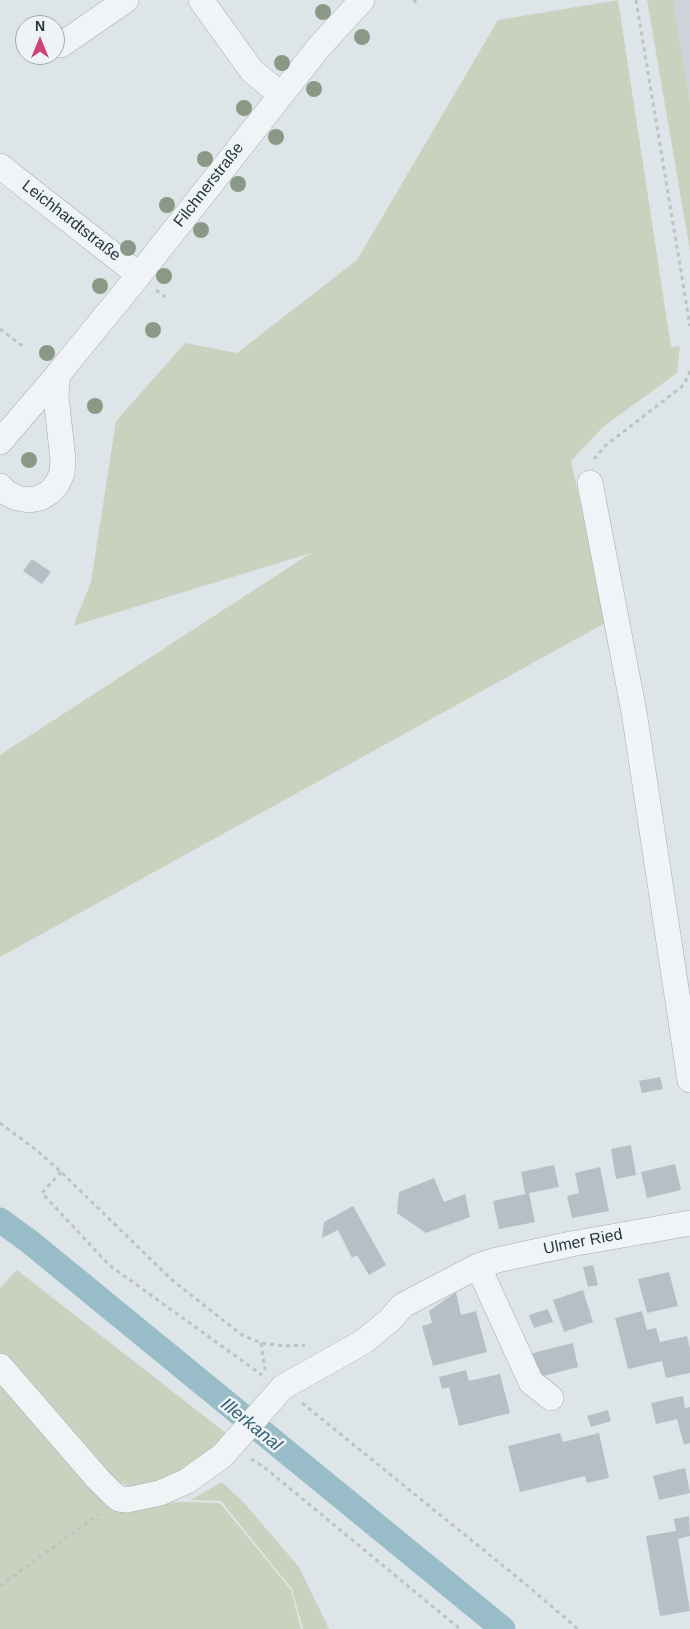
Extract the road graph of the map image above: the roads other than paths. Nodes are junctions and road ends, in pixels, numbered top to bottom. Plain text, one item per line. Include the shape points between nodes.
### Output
1 (126, 0) edge
2 (201, 0) edge
3 (362, 0) edge
4 (65, 43) edge
5 (280, 94) junction
6 (1, 169) edge
7 (139, 275) junction
8 (59, 373) junction
9 (0, 442) edge
10 (590, 484) road end
11 (0, 486) edge
12 (690, 1080) edge
13 (690, 1223) edge
14 (478, 1266) junction
15 (0, 1366) edge
16 (551, 1398) dead end

1 - 4 street
2 - 5 street via 252,71
3 - 5 street, Filchnerstraße
5 - 7 street, Filchnerstraße
6 - 7 street, Leichhardtstraße
7 - 8 street, Filchnerstraße
8 - 9 street, Filchnerstraße
8 - 11 street via 56,396 63,460 57,484 40,498 29,500 17,498
10 - 12 street via 634,712
13 - 14 street, Ulmer Ried via 571,1244
14 - 15 street, Ulmer Ried via 402,1306 363,1342 319,1366 275,1384 222,1456 187,1481 160,1493 127,1500 119,1499 98,1479
14 - 16 street via 531,1382

